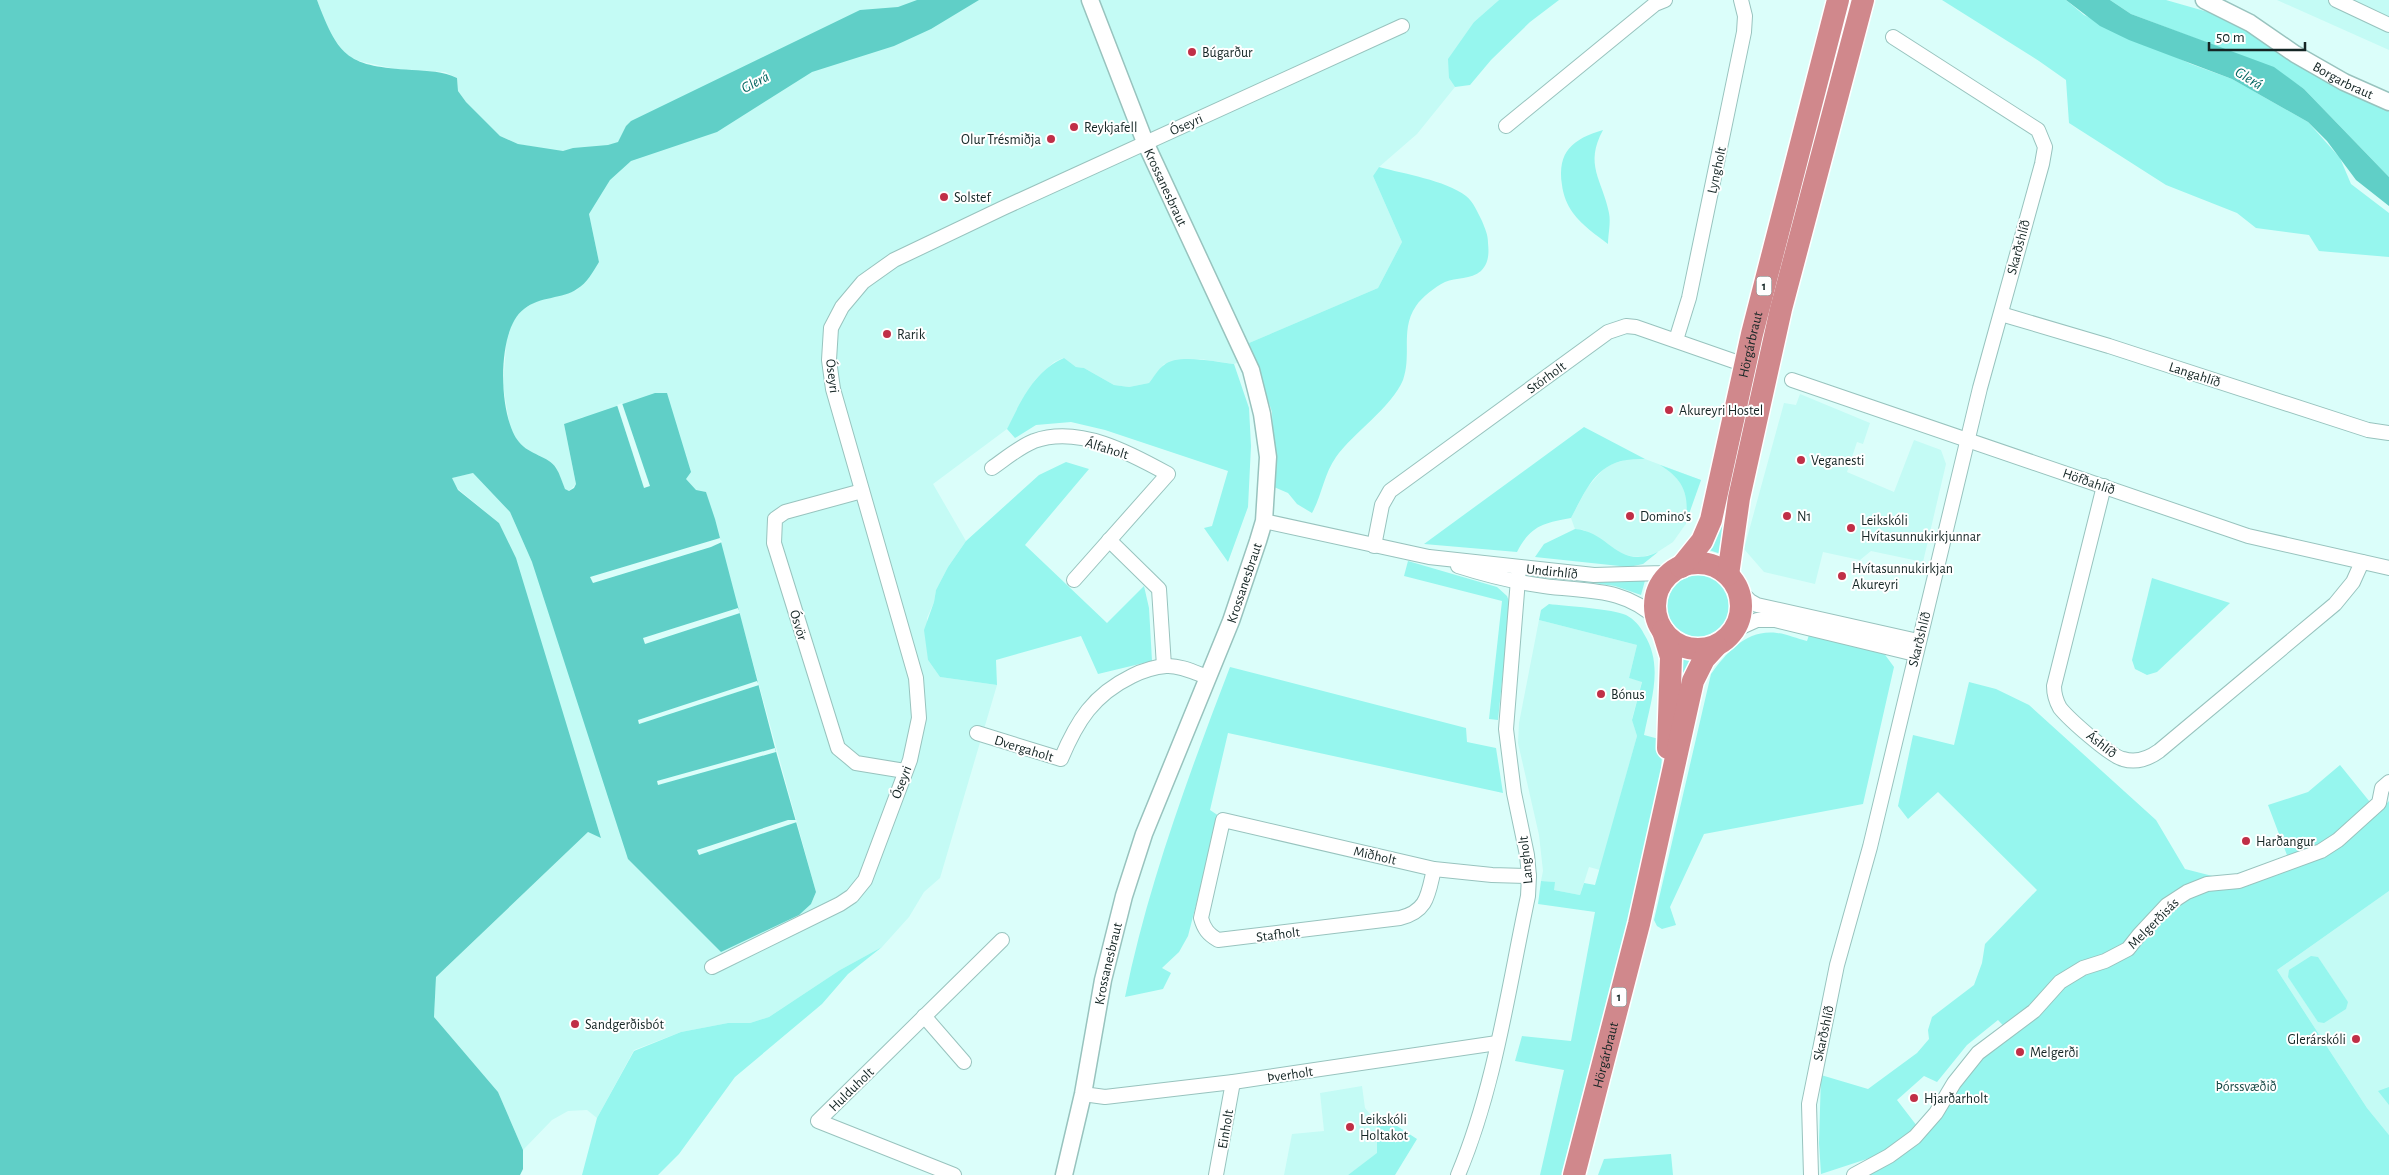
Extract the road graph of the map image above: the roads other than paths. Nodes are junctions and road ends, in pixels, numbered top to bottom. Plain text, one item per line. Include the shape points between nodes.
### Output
1 (1090, 0) edge
2 (1665, 0) edge
3 (1741, 0) edge
4 (1838, 0) edge
5 (1863, 0) edge
6 (2204, 0) edge
7 (2233, 0) edge
8 (2336, 0) edge
9 (2250, 23) junction
10 (2389, 25) edge
11 (1402, 26) dead end
12 (1893, 37) dead end
13 (2389, 102) edge
14 (1506, 126) dead end
15 (1145, 142) junction
16 (2000, 314) junction
17 (1676, 340) junction
18 (1745, 365) junction
19 (1792, 380) dead end
20 (1764, 388) junction
21 (2389, 433) edge
22 (1967, 440) junction
23 (992, 468) dead end
24 (2104, 486) junction
25 (862, 491) junction
26 (1264, 521) junction
27 (1110, 540) junction
28 (1374, 546) junction
29 (2362, 562) junction
30 (1678, 568) junction
31 (2389, 568) edge
32 (1518, 574) junction
33 (1074, 580) dead end
34 (1733, 581) junction
35 (1660, 626) junction
36 (1735, 630) junction
37 (1716, 646) junction
38 (1917, 647) junction
39 (1164, 666) junction
40 (1207, 677) junction
41 (977, 734) dead end
42 (905, 772) junction
43 (2385, 785) edge
44 (1662, 819) junction
45 (1223, 820) joint
46 (1434, 869) junction
47 (1529, 876) junction
48 (1002, 940) dead end
49 (712, 967) dead end
50 (924, 1016) junction
51 (1497, 1044) junction
52 (964, 1062) dead end
53 (1233, 1082) junction
54 (1083, 1094) junction
55 (954, 1175) edge
56 (1064, 1175) edge
57 (1216, 1175) edge
58 (1458, 1175) edge
59 (1574, 1175) edge
60 (1810, 1175) edge
61 (1854, 1175) edge

1 - 15 street, Krossanesbraut
2 - 14 street
3 - 17 street, Lyngholt via 1744,32 1689,298
4 - 18 highway, Hörgárbraut / 1
5 - 20 highway, Hörgárbraut / 1 via 1781,309
6 - 9 street, Borgarbraut
7 - 9 street, Borgarbraut
8 - 10 street
9 - 13 street, Borgarbraut via 2344,82
11 - 15 street, Óseyri
12 - 16 street, Skarðshlíð via 2038,130 2042,136 2045,147 2042,164
15 - 25 street, Óseyri via 894,260 863,282 842,307 831,328 829,360 833,389
15 - 26 street, Krossanesbraut via 1251,370 1268,456
16 - 21 street, Langahlíð via 2368,430
16 - 22 street, Skarðshlíð
17 - 18 street, Stórholt
17 - 28 street, Stórholt via 1636,327 1626,326 1608,332 1390,491 1382,505
18 - 20 street, Stórholt via 1757,374
18 - 30 highway, Hörgárbraut / 1 via 1708,530 1696,550
19 - 22 street, Höfðahlíð
20 - 34 highway, Hörgárbraut / 1 via 1739,498
22 - 24 street, Höfðahlíð
22 - 38 street, Skarðshlíð
23 - 27 street, Álfaholt via 1032,442 1071,438 1126,451 1168,474
24 - 29 street, Höfðahlíð via 2248,536
24 - 29 street, Áshlíð via 2054,686 2056,700 2064,713 2121,759 2136,761 2159,751 2335,604
25 - 42 street, Óseyri via 916,678 919,718
25 - 42 street, Ósvör via 785,512 774,519 774,543 838,748 856,763
26 - 28 street, Undirhlíð
26 - 40 street, Krossanesbraut via 1231,621
27 - 33 street, Álfaholt
27 - 39 street via 1159,589
28 - 32 street, Undirhlíð
29 - 31 street, Höfðahlíð
30 - 32 street, Undirhlíð via 1663,573 1594,576
30 - 34 highway via 1706,564 1714,566
30 - 35 highway, Hörgárbraut / 1 via 1667,577 1658,592 1655,609
32 - 35 street, Undirhlíð via 1618,594 1642,606
32 - 47 street, Langholt via 1506,729
34 - 36 highway, Hörgárbraut / 1 via 1741,609
34 - 38 street via 1757,605
35 - 37 highway via 1671,640 1693,649
35 - 44 highway, Hörgárbraut / 1 via 1671,657 1672,678
36 - 37 highway, Hörgárbraut / 1
36 - 38 street via 1756,620 1775,620
37 - 44 highway, Hörgárbraut / 1 via 1704,659 1693,682
38 - 60 street, Skarðshlíð via 1870,847 1837,965 1812,1085 1809,1104
39 - 40 street, Dvergaholt
39 - 41 street, Dvergaholt via 1139,673 1096,699 1076,727 1061,759
40 - 54 street, Krossanesbraut via 1144,834 1124,896 1103,980
42 - 49 street, Óseyri via 865,880 855,892 840,904
43 - 61 street, Melgerðisás via 2379,803 2321,851 2239,881 2207,884 2187,892 2167,905 2128,949 2083,968 2060,982 2034,1011 1978,1053 1915,1137
44 - 59 highway, Hörgárbraut / 1 via 1639,924
45 - 46 street, Miðholt
45 - 46 street, Stafholt via 1201,918 1204,928 1218,940 1411,916 1421,909 1427,898
46 - 47 street, Miðholt
47 - 51 street, Langholt via 1528,896
48 - 50 street, Hulduholt
50 - 52 street
50 - 55 street, Hulduholt via 818,1121
51 - 53 street, Þverholt
51 - 58 street, Langholt via 1476,1131
53 - 54 street, Þverholt via 1105,1097
53 - 57 street, Einholt
54 - 56 street, Krossanesbraut

